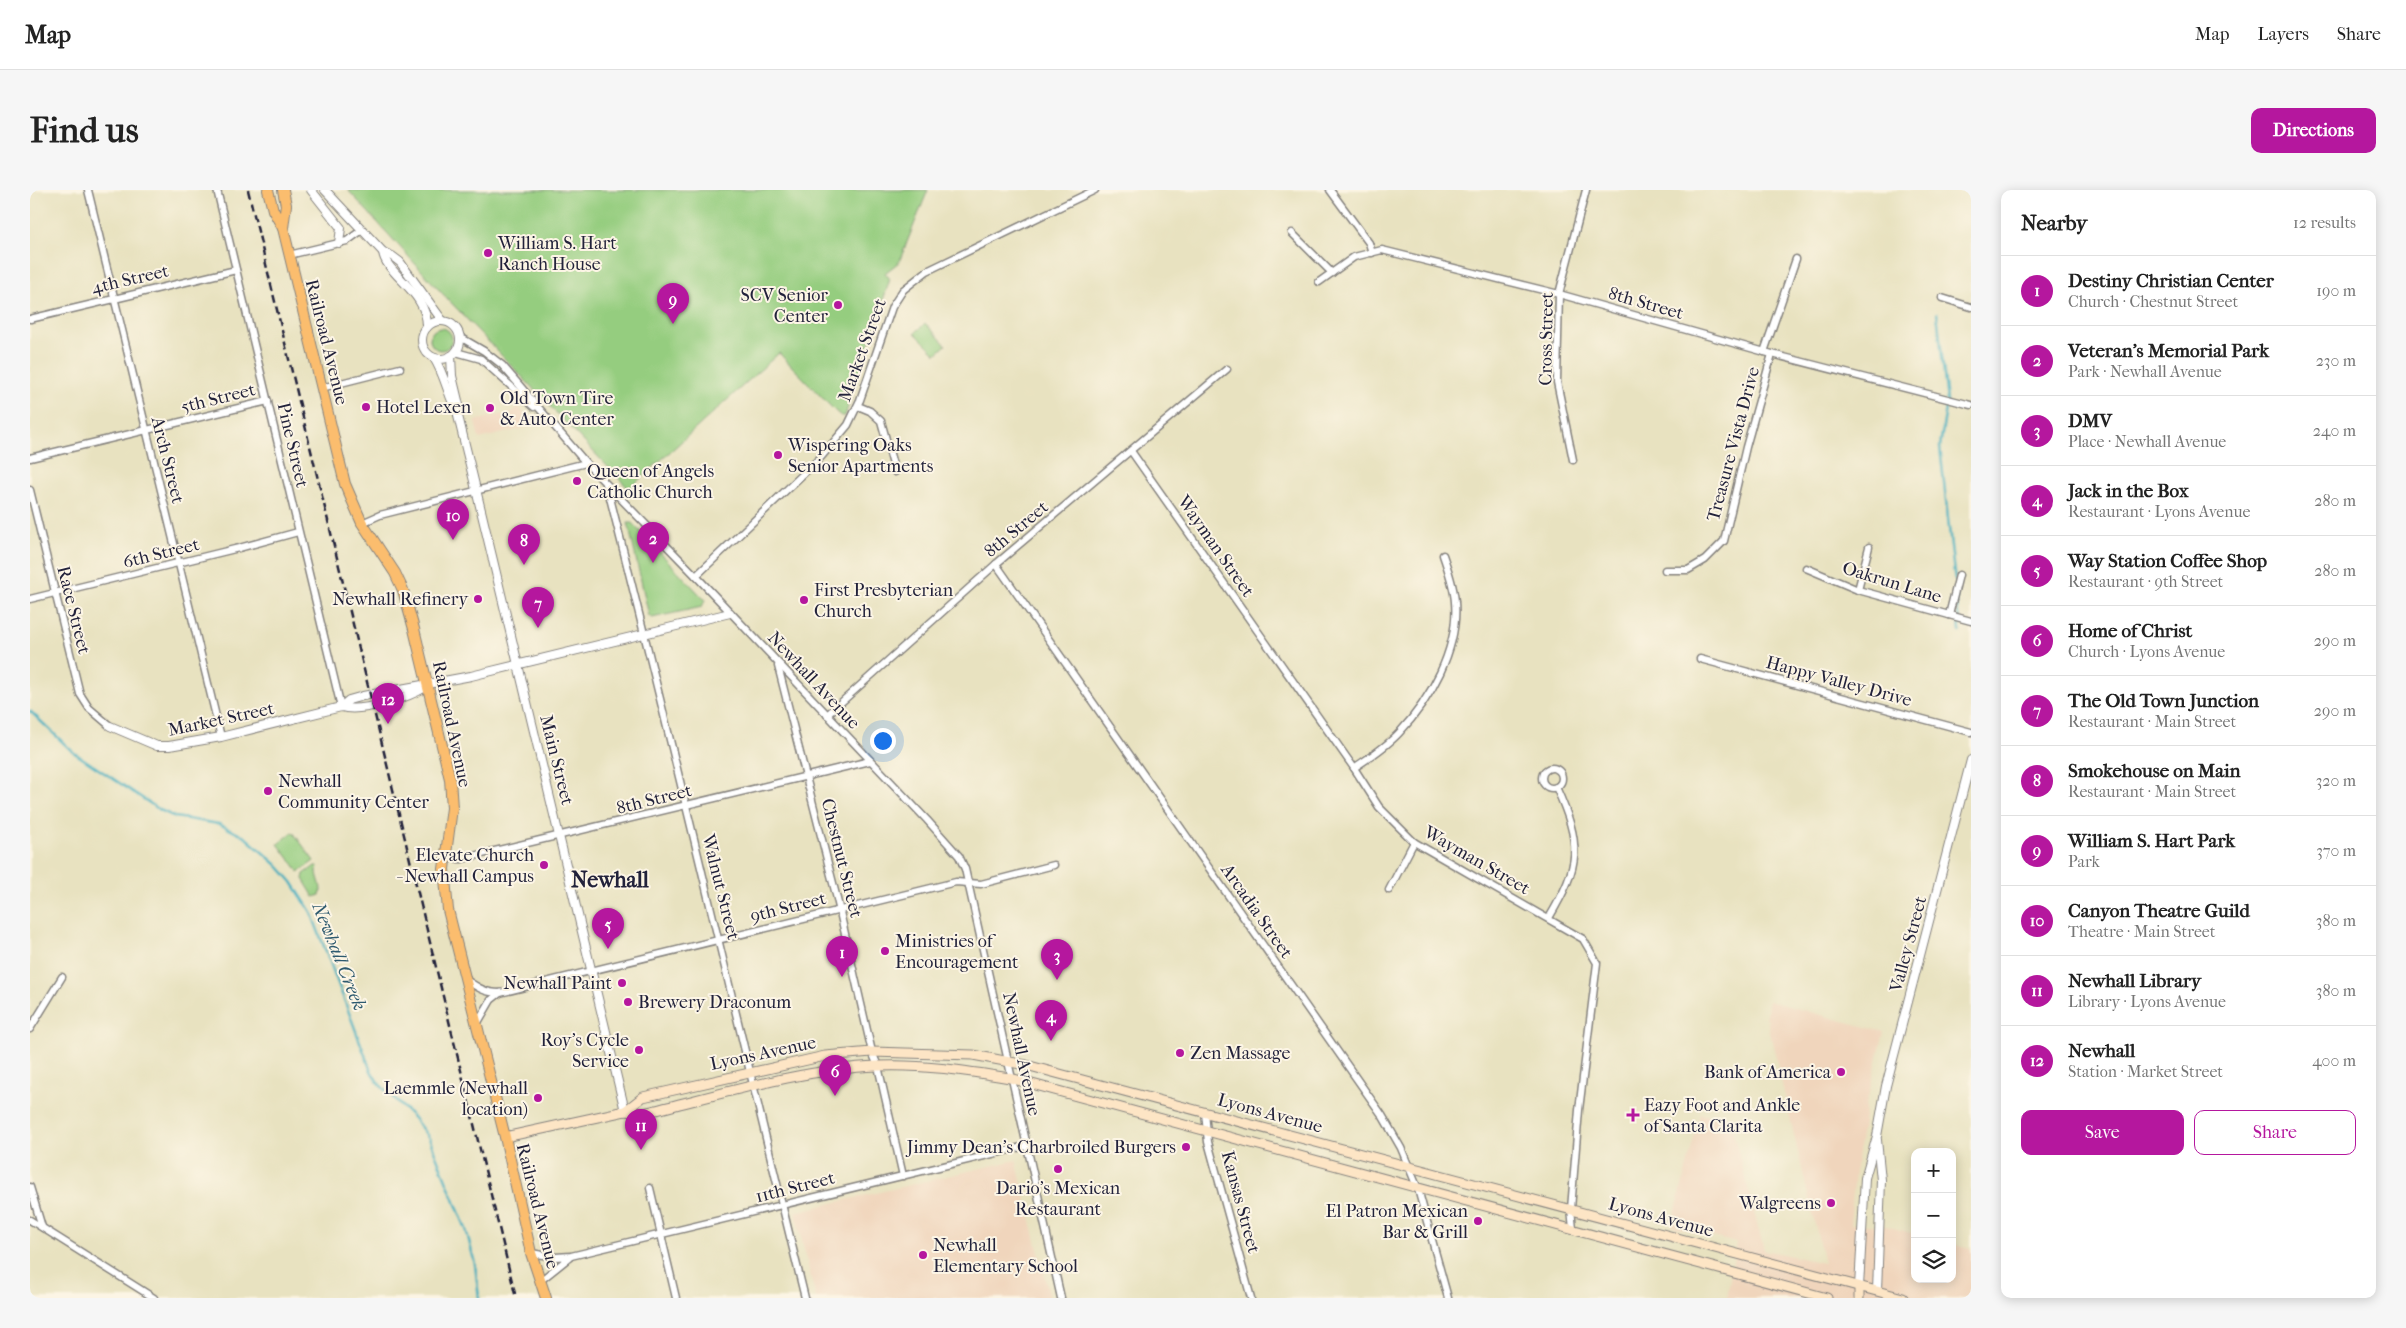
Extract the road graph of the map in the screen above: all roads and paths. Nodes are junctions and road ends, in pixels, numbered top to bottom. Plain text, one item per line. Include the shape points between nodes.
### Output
1 (88, 190) edge
2 (217, 190) edge
3 (268, 190) edge
4 (283, 190) edge
5 (311, 190) edge
6 (325, 190) edge
7 (1095, 190) edge
8 (1330, 190) edge
9 (1586, 190) edge
10 (283, 228) junction
11 (362, 230) junction
12 (1292, 233) dead end
13 (340, 243) junction
14 (383, 252) junction
15 (1372, 253) junction
16 (289, 255) junction
17 (1796, 259) dead end
18 (236, 270) junction
19 (1332, 274) junction
20 (1319, 282) dead end
21 (1559, 294) junction
22 (114, 298) junction
23 (1942, 298) dead end
24 (1971, 307) edge
25 (30, 319) edge
26 (442, 320) junction
27 (427, 327) junction
28 (460, 337) junction
29 (1764, 352) junction
30 (454, 354) junction
31 (1772, 354) junction
32 (434, 358) junction
33 (400, 368) dead end
34 (1227, 369) dead end
35 (321, 388) junction
36 (268, 401) junction
37 (1971, 405) edge
38 (858, 406) junction
39 (540, 412) junction
40 (458, 416) junction
41 (146, 431) junction
42 (1131, 451) junction
43 (30, 458) edge
44 (1573, 460) dead end
45 (586, 463) junction
46 (895, 472) dead end
47 (607, 485) junction
48 (30, 490) edge
49 (476, 490) junction
50 (362, 523) junction
51 (298, 532) junction
52 (1869, 547) dead end
53 (1442, 554) dead end
54 (178, 564) junction
55 (996, 564) junction
56 (1806, 568) dead end
57 (1665, 570) dead end
58 (1959, 575) dead end
59 (696, 576) junction
60 (1858, 590) junction
61 (55, 592) junction
62 (30, 599) edge
63 (730, 613) junction
64 (1949, 615) junction
65 (1971, 621) edge
66 (645, 633) junction
67 (1700, 659) dead end
68 (518, 664) junction
69 (778, 664) junction
70 (428, 685) junction
71 (340, 707) junction
72 (827, 715) junction
73 (110, 726) joint
74 (1971, 732) edge
75 (220, 737) junction
76 (1971, 760) edge
77 (870, 761) junction
78 (1354, 768) junction
79 (807, 778) junction
80 (1556, 787) dead end
81 (685, 806) junction
82 (560, 837) junction
83 (1414, 842) junction
84 (444, 858) junction
85 (1054, 865) dead end
86 (968, 883) junction
87 (1389, 890) dead end
88 (839, 910) junction
89 (1549, 918) junction
90 (719, 940) junction
91 (592, 970) junction
92 (62, 977) dead end
93 (466, 979) junction
94 (500, 993) junction
95 (477, 1024) junction
96 (30, 1029) edge
97 (872, 1052) junction
98 (1008, 1061) junction
99 (878, 1066) junction
100 (750, 1072) junction
101 (1010, 1078) junction
102 (753, 1087) junction
103 (625, 1111) junction
104 (1205, 1113) junction
105 (1207, 1132) junction
106 (1877, 1136) junction
107 (505, 1137) junction
108 (1026, 1146) junction
109 (1408, 1167) junction
110 (903, 1176) junction
111 (30, 1187) edge
112 (650, 1188) dead end
113 (1418, 1189) junction
114 (782, 1206) junction
115 (1571, 1209) junction
116 (30, 1220) edge
117 (42, 1227) junction
118 (1573, 1229) junction
119 (661, 1233) junction
120 (531, 1253) junction
121 (571, 1256) junction
122 (540, 1281) junction
123 (1858, 1287) junction
124 (1877, 1295) edge
125 (154, 1298) edge
126 (546, 1298) edge
127 (676, 1298) edge
128 (805, 1298) edge
129 (1061, 1298) edge
130 (1251, 1298) edge
131 (1448, 1298) edge
132 (1827, 1298) edge
133 (1859, 1298) edge
134 (1902, 1298) edge

1 - 22 street, Arch Street
2 - 18 street, Pine Street
3 - 10 main road, Railroad Avenue via 273,210
4 - 10 main road, Railroad Avenue via 286,210
5 - 13 street via 341,228
6 - 11 street
7 - 38 street, Market Street via 912,281 892,307
8 - 15 street
9 - 21 street, Cross Street
10 - 16 main road, Railroad Avenue
11 - 13 street
11 - 14 street
12 - 19 street
13 - 16 street
14 - 26 street via 400,262
14 - 27 street via 384,260 424,309
15 - 19 street, 8th Street via 1354,257
15 - 21 street, 8th Street via 1382,250
16 - 35 main road, Railroad Avenue
17 - 29 street, Treasure Vista Drive
18 - 22 street, 4th Street
18 - 36 street, Pine Street
19 - 20 street, 8th Street
21 - 29 street, 8th Street
21 - 44 street, Cross Street via 1557,382
22 - 25 street, 4th Street
22 - 41 street, Arch Street
23 - 24 street
26 - 27 street
26 - 28 street via 454,325
27 - 32 street via 422,336 423,346
28 - 30 street
28 - 39 street, Newhall Avenue via 502,365
29 - 31 street, 8th Street
30 - 32 street via 444,359
30 - 39 street, Newhall Avenue via 481,359
30 - 40 street, Main Street via 450,369 459,405
31 - 37 street, 8th Street
31 - 57 street, Treasure Vista Drive via 1724,541 1705,560 1688,570
32 - 40 street, Main Street via 443,373
33 - 35 street
34 - 42 street, 8th Street
35 - 50 main road, Railroad Avenue via 345,484
36 - 41 street, 5th Street
36 - 51 street, Pine Street
38 - 46 street via 881,421
38 - 59 street, Market Street via 848,425 820,457
39 - 45 street, Newhall Avenue
40 - 49 street, Main Street
41 - 43 street, 5th Street
41 - 54 street, Arch Street
42 - 55 street, 8th Street
42 - 78 street, Wayman Street
45 - 47 street, Newhall Avenue
45 - 49 street
47 - 59 street, Newhall Avenue
47 - 66 street, Walnut Street
48 - 61 street, Race Street
49 - 50 street via 380,515
49 - 68 street, Main Street
50 - 70 main road, Railroad Avenue via 385,555 403,590
51 - 54 street, 6th Street
51 - 71 street, Pine Street
52 - 60 street
53 - 78 street via 1455,604 1455,622 1445,660 1421,704 1399,733
54 - 61 street, 6th Street
54 - 75 street, Arch Street
55 - 72 street, 8th Street
55 - 109 street, Arcadia Street via 1382,1115
56 - 60 street, Oakrun Lane
58 - 64 street
59 - 63 street, Newhall Avenue
60 - 64 street, Oakrun Lane
61 - 62 street, 6th Street
61 - 73 street, Race Street via 80,694 89,708
63 - 66 street, Market Street
63 - 69 street, Newhall Avenue
64 - 65 street, Oakrun Lane
66 - 68 street, Market Street
66 - 81 street, Walnut Street
67 - 74 street, Happy Valley Drive
68 - 70 street, Market Street
68 - 82 street, Main Street
69 - 72 street, Newhall Avenue
69 - 79 street, Chestnut Street
70 - 71 street, Market Street via 414,694 372,705 351,710
70 - 84 main road, Railroad Avenue via 452,796
71 - 75 street, Market Street
72 - 77 street, Newhall Avenue
73 - 75 street, Market Street via 157,746
76 - 106 street, Valley Street via 1886,1086
77 - 79 street, 8th Street
77 - 86 street, Newhall Avenue via 959,856
78 - 83 street, Wayman Street via 1379,807
79 - 81 street, 8th Street
79 - 88 street, Chestnut Street
80 - 89 street via 1574,838 1576,858 1566,890
81 - 82 street, 8th Street
81 - 90 street, Walnut Street
82 - 84 street, 8th Street via 461,859
82 - 91 street, Main Street
83 - 87 street
83 - 89 street, Wayman Street
84 - 93 main road, Railroad Avenue via 445,896
85 - 86 street, 9th Street via 981,884
86 - 88 street, 9th Street via 956,882
86 - 98 street, Newhall Avenue
88 - 90 street, 9th Street
88 - 97 street, Chestnut Street
89 - 115 street, Wayman Street via 1583,939 1597,963
90 - 91 street, 9th Street
90 - 100 street, Walnut Street
91 - 94 street, 9th Street
91 - 103 street, Main Street
92 - 96 street
93 - 94 street, 9th Street via 479,989
93 - 95 main road, Railroad Avenue
94 - 95 street via 491,1000
95 - 107 main road, Railroad Avenue
97 - 98 main road, Lyons Avenue via 942,1053
97 - 99 street, Chestnut Street
97 - 100 main road, Lyons Avenue via 825,1056
98 - 101 street, Newhall Avenue
98 - 104 main road, Lyons Avenue
99 - 101 main road, Lyons Avenue via 941,1069
99 - 102 main road, Lyons Avenue via 829,1071
99 - 110 street, Chestnut Street
100 - 102 street, Walnut Street
100 - 103 main road, Lyons Avenue via 642,1097
101 - 105 main road, Lyons Avenue
101 - 108 street, Newhall Avenue
102 - 103 main road, Lyons Avenue via 644,1113
102 - 114 street, Walnut Street
103 - 107 main road, Lyons Avenue
104 - 105 street, Kansas Street
104 - 109 main road, Lyons Avenue
105 - 113 main road, Lyons Avenue
105 - 130 street, Kansas Street
106 - 123 street, Valley Street via 1865,1178
106 - 124 street, Valley Street via 1881,1180
107 - 120 main road, Railroad Avenue
108 - 110 street, 11th Street
108 - 129 street, Newhall Avenue
109 - 113 street, Arcadia Street
109 - 115 main road, Lyons Avenue
110 - 114 street, 11th Street
111 - 117 street
112 - 119 street
113 - 118 main road, Lyons Avenue
113 - 131 street, Arcadia Street
114 - 119 street, 11th Street
114 - 128 street, Walnut Street
115 - 118 street, Wayman Street
115 - 123 main road, Lyons Avenue
116 - 117 street
117 - 125 street
118 - 132 main road, Lyons Avenue
119 - 121 street, 11th Street
119 - 127 street
120 - 121 street, 11th Street
120 - 122 main road, Railroad Avenue
121 - 122 street, 11th Street
122 - 126 main road, Railroad Avenue
123 - 124 main road, Lyons Avenue
123 - 133 main road
124 - 134 main road, Lyons Avenue

